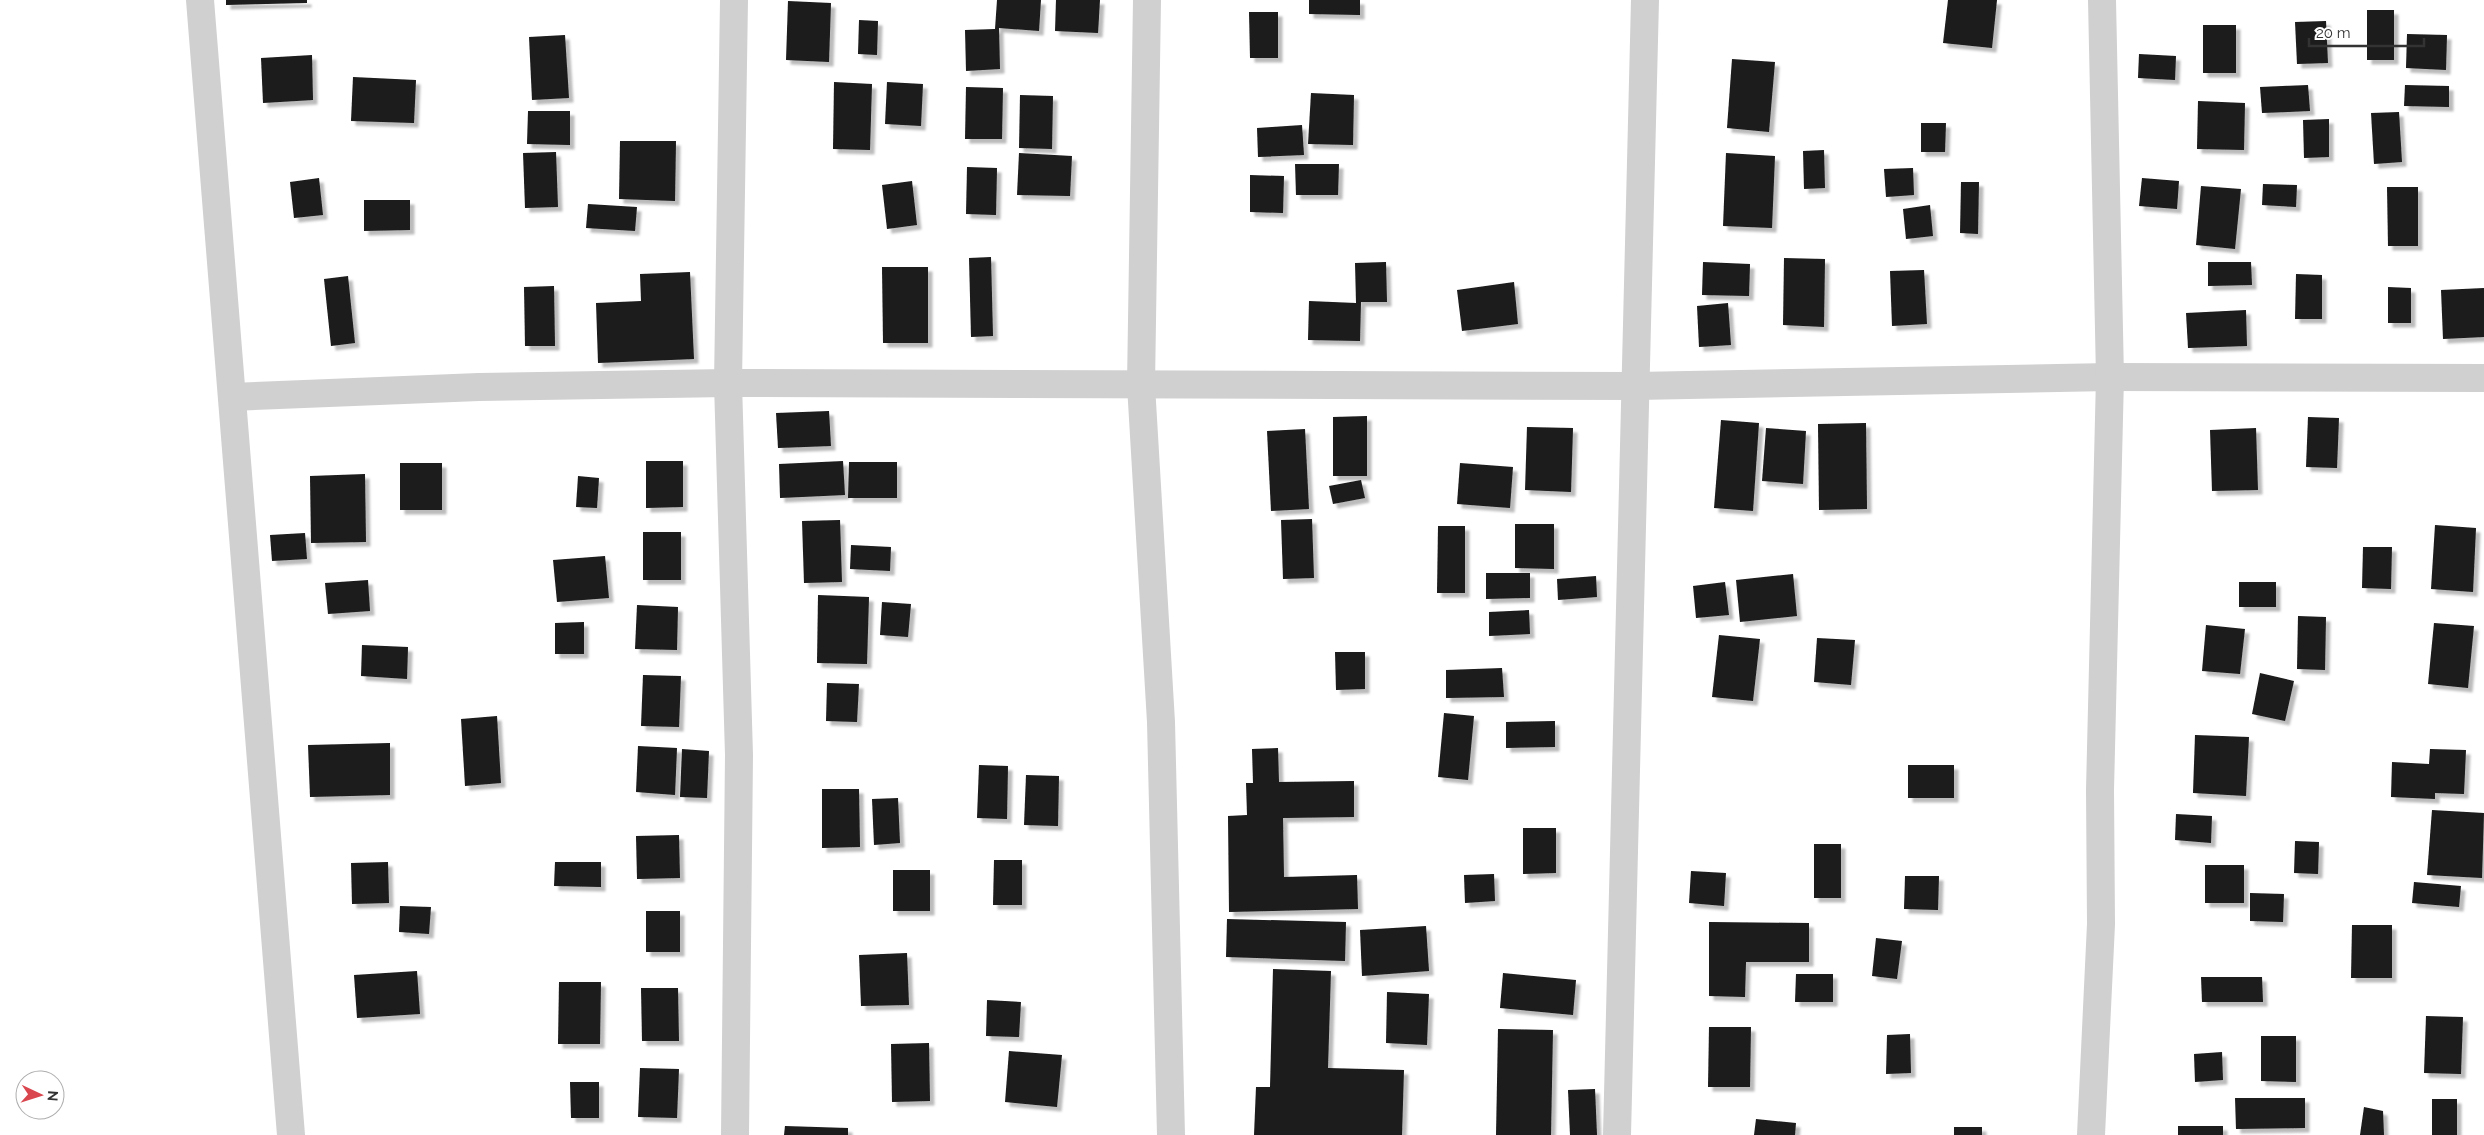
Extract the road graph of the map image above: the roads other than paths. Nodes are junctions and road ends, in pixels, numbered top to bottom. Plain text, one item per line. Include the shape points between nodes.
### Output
1 (200, 0) edge
2 (734, 0) edge
3 (1147, 0) edge
4 (1645, 0) edge
5 (2102, 0) edge
6 (2110, 377) junction
7 (2484, 378) edge
8 (728, 382) junction
9 (1141, 385) junction
10 (1636, 386) junction
11 (232, 398) junction
12 (291, 1135) edge
13 (735, 1135) edge
14 (1171, 1135) edge
15 (1617, 1135) edge
16 (2091, 1135) edge

1 - 11 street
2 - 8 street
3 - 9 street
4 - 10 street
5 - 6 street
6 - 7 street
6 - 10 street
6 - 16 street via 2100,790 2101,924
8 - 9 street
8 - 11 street via 479,387
8 - 13 street via 739,755
9 - 10 street
9 - 14 street via 1161,722
10 - 15 street
11 - 12 street

